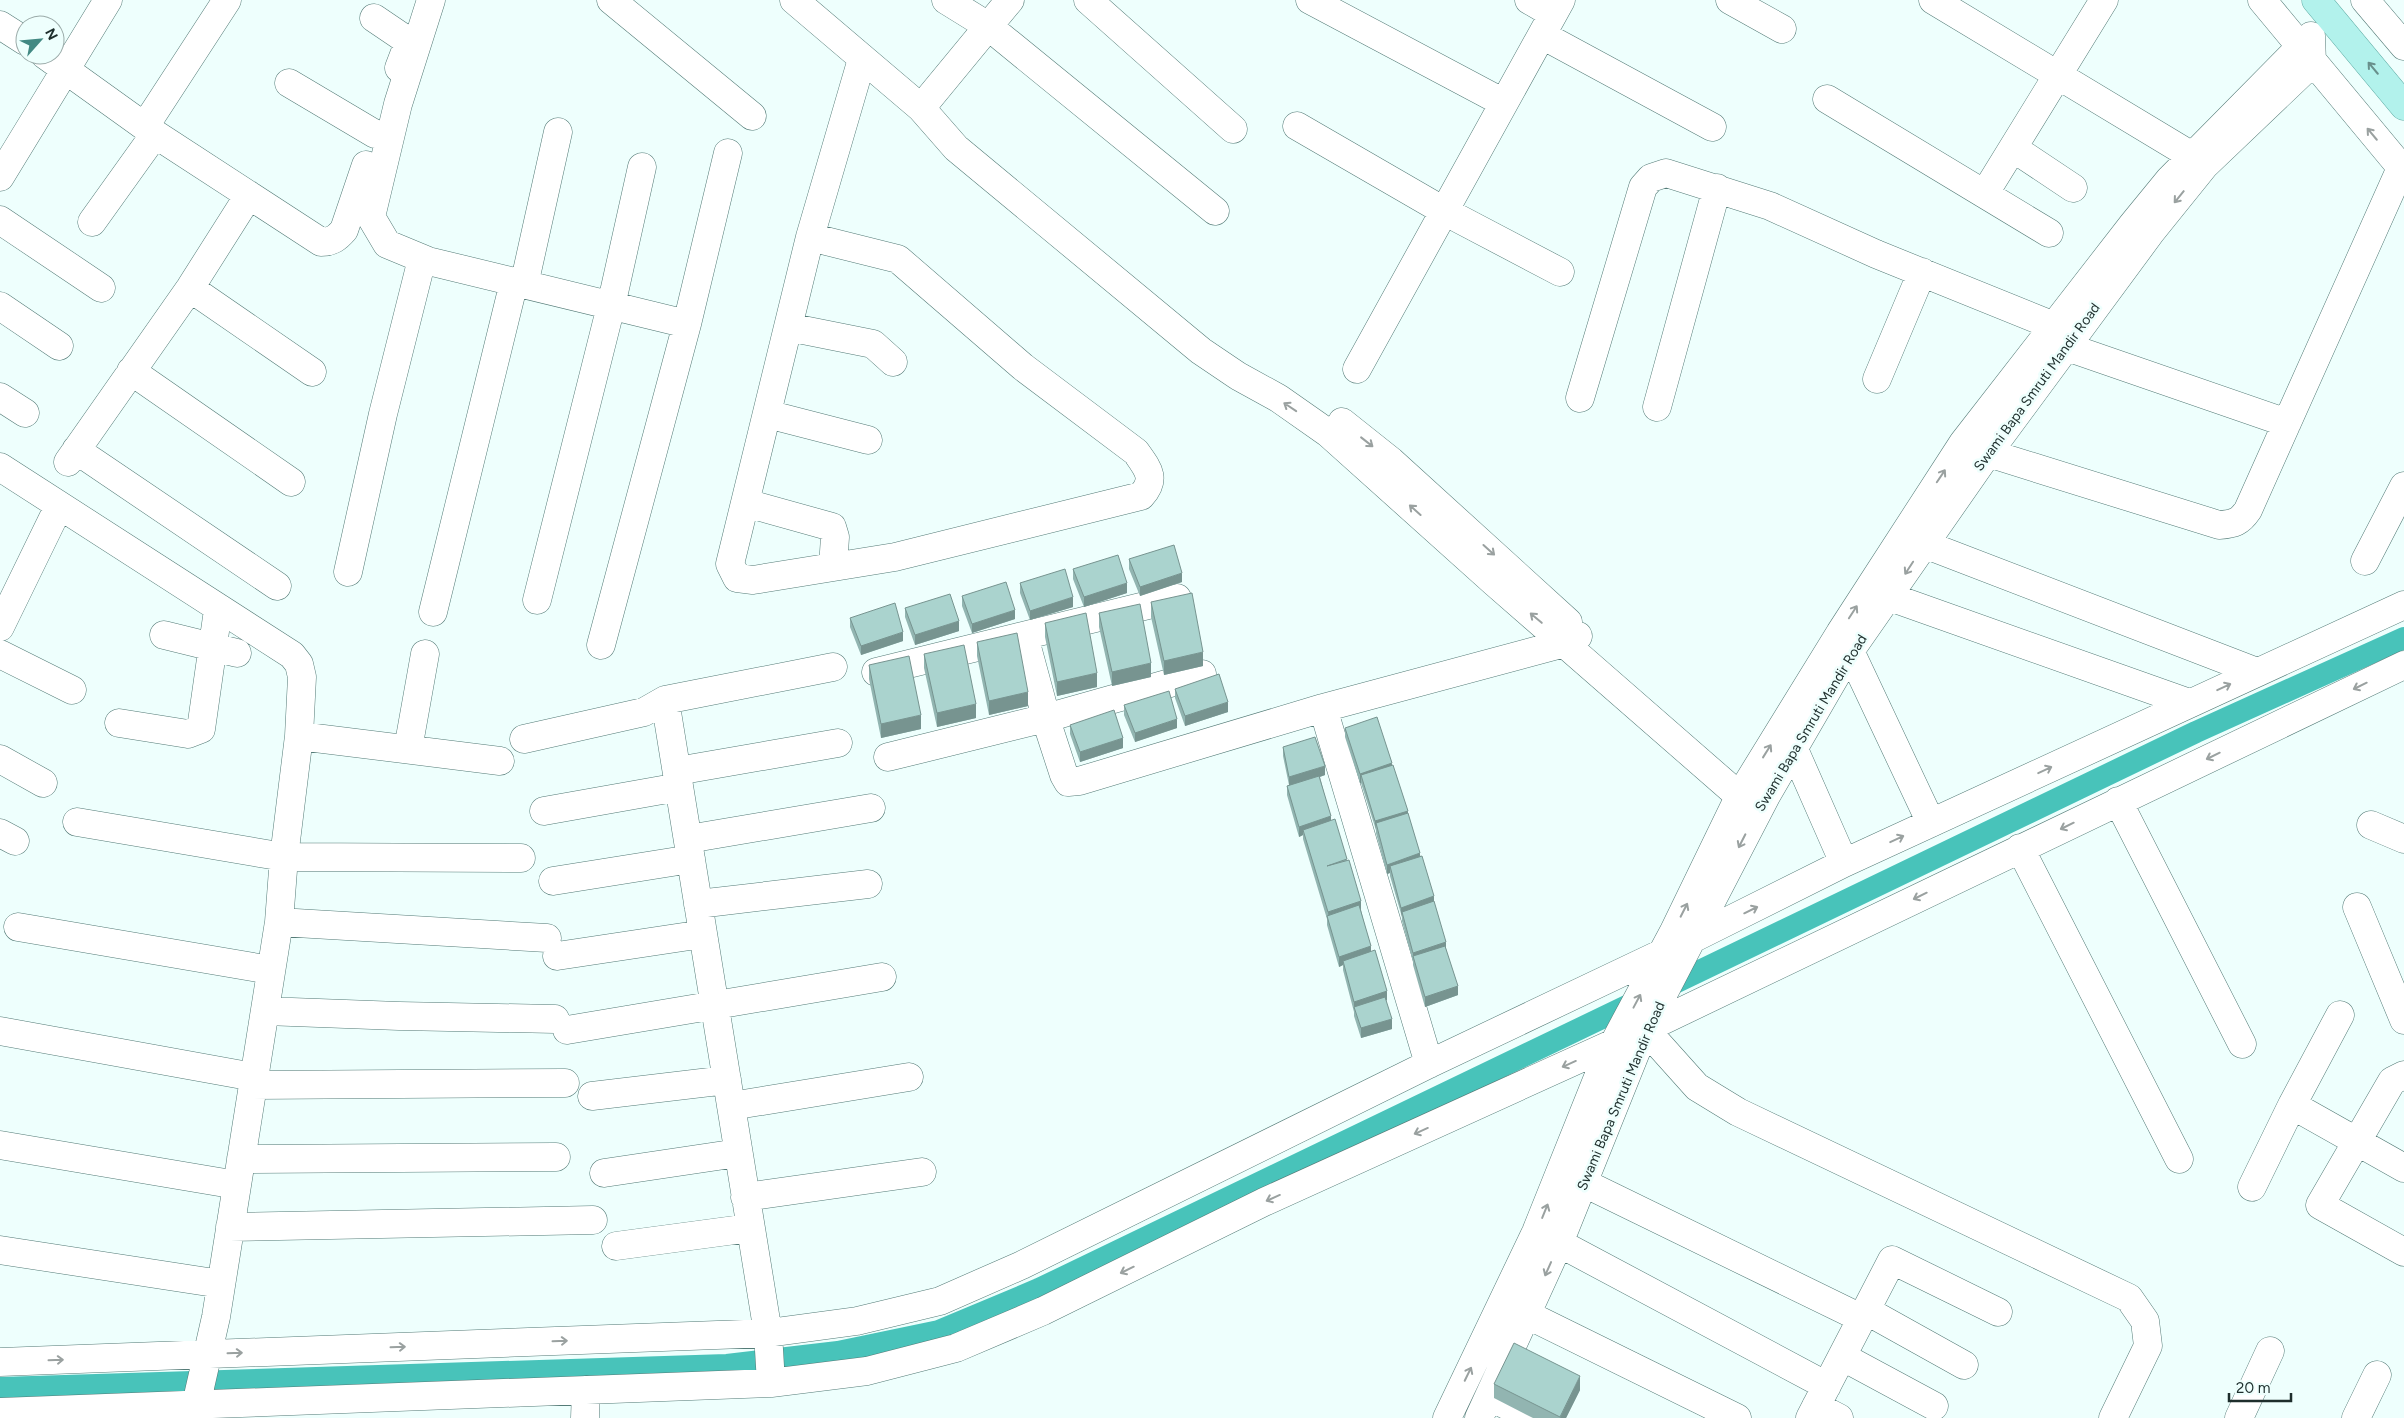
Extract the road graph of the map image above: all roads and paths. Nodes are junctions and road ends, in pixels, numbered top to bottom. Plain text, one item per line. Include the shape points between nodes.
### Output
1 (108, 0) edge
2 (227, 0) edge
3 (431, 0) edge
4 (611, 0) edge
5 (794, 0) edge
6 (946, 0) edge
7 (1010, 0) edge
8 (1088, 0) edge
9 (1310, 0) edge
10 (1529, 0) edge
11 (1730, 0) edge
12 (1933, 0) edge
13 (2104, 0) edge
14 (2262, 0) edge
15 (2315, 0) edge
16 (2365, 0) edge
17 (1552, 16) edge
18 (374, 18) dead end
19 (0, 25) edge
20 (988, 26) junction
21 (1782, 29) dead end
22 (15, 35) edge
23 (2404, 46) edge
24 (2308, 49) junction
25 (65, 51) edge
26 (408, 57) junction
27 (862, 58) junction
28 (55, 65) edge
29 (60, 65) edge
30 (2058, 75) junction
31 (289, 83) dead end
32 (1827, 99) dead end
33 (1504, 103) junction
34 (2404, 106) edge
35 (752, 116) dead end
36 (928, 116) junction
37 (1297, 126) dead end
38 (1712, 127) dead end
39 (1233, 128) dead end
40 (150, 130) junction
41 (558, 132) dead end
42 (375, 134) junction
43 (2013, 148) junction
44 (728, 153) dead end
45 (2192, 156) junction
46 (642, 167) dead end
47 (2402, 170) edge
48 (0, 177) edge
49 (1717, 188) junction
50 (2073, 188) dead end
51 (1985, 193) junction
52 (249, 195) junction
53 (1444, 210) junction
54 (1215, 211) dead end
55 (0, 220) edge
56 (92, 222) dead end
57 (2048, 233) dead end
58 (810, 237) junction
59 (422, 259) junction
60 (1560, 272) dead end
61 (1922, 272) junction
62 (519, 283) junction
63 (101, 288) dead end
64 (190, 288) junction
65 (0, 306) edge
66 (611, 306) junction
67 (687, 324) junction
68 (788, 327) junction
69 (2061, 337) junction
70 (59, 346) dead end
71 (893, 362) dead end
72 (1356, 369) dead end
73 (131, 371) junction
74 (312, 372) dead end
75 (1877, 379) dead end
76 (0, 396) edge
77 (1580, 398) dead end
78 (1657, 407) dead end
79 (25, 413) dead end
80 (767, 414) junction
81 (2287, 423) junction
82 (868, 440) dead end
83 (1988, 453) junction
84 (1, 469) edge
85 (291, 482) dead end
86 (2404, 486) edge
87 (746, 503) junction
88 (59, 506) junction
89 (1924, 544) junction
90 (2365, 560) dead end
91 (833, 567) junction
92 (348, 572) dead end
93 (277, 586) dead end
94 (1890, 597) junction
95 (1176, 598) edge
96 (537, 600) dead end
97 (2404, 605) edge
98 (218, 610) junction
99 (433, 612) dead end
100 (0, 627) edge
101 (164, 635) dead end
102 (1024, 636) junction
103 (1573, 638) junction
104 (601, 645) dead end
105 (224, 651) junction
106 (1850, 651) junction
107 (0, 654) edge
108 (425, 654) dead end
109 (2404, 665) edge
110 (833, 667) dead end
111 (876, 672) edge
112 (2257, 672) junction
113 (1202, 674) dead end
114 (72, 690) dead end
115 (665, 700) junction
116 (2189, 703) junction
117 (1323, 708) junction
118 (1046, 718) junction
119 (119, 723) dead end
120 (299, 736) junction
121 (524, 739) dead end
122 (838, 743) dead end
123 (1793, 747) junction
124 (408, 749) junction
125 (888, 757) dead end
126 (0, 759) edge
127 (500, 760) dead end
128 (678, 779) junction
129 (43, 783) dead end
130 (1753, 797) junction
131 (2118, 801) junction
132 (871, 808) dead end
133 (544, 811) dead end
134 (77, 822) dead end
135 (1931, 823) junction
136 (2372, 825) dead end
137 (2404, 839) edge
138 (2020, 848) junction
139 (689, 849) junction
140 (284, 857) junction
141 (521, 858) dead end
142 (1844, 863) junction
143 (553, 881) dead end
144 (868, 884) dead end
145 (698, 904) junction
146 (2357, 907) dead end
147 (279, 922) junction
148 (18, 927) dead end
149 (703, 934) junction
150 (1692, 939) junction
151 (1662, 954) junction
152 (271, 970) junction
153 (882, 977) dead end
154 (714, 1005) junction
155 (265, 1011) junction
156 (2340, 1015) dead end
157 (2404, 1020) edge
158 (1645, 1029) junction
159 (0, 1031) edge
160 (1614, 1044) junction
161 (2242, 1044) dead end
162 (1429, 1064) junction
163 (2404, 1075) edge
164 (910, 1077) dead end
165 (254, 1081) junction
166 (565, 1083) dead end
167 (729, 1093) junction
168 (592, 1096) dead end
169 (2292, 1105) junction
170 (2358, 1141) junction
171 (0, 1145) edge
172 (738, 1153) junction
173 (556, 1157) dead end
174 (2179, 1159) dead end
175 (2404, 1168) edge
176 (239, 1172) junction
177 (922, 1172) dead end
178 (604, 1173) dead end
179 (1584, 1183) junction
180 (2252, 1187) dead end
181 (745, 1197) junction
182 (593, 1220) dead end
183 (230, 1227) junction
184 (750, 1228) junction
185 (1559, 1243) junction
186 (616, 1246) dead end
187 (0, 1250) edge
188 (2404, 1252) edge
189 (221, 1284) junction
190 (1998, 1312) dead end
191 (1528, 1315) junction
192 (1865, 1315) junction
193 (768, 1333) junction
194 (2270, 1351) dead end
195 (207, 1355) junction
196 (1842, 1357) junction
197 (0, 1362) edge
198 (1964, 1365) dead end
199 (2377, 1375) dead end
200 (771, 1382) junction
201 (586, 1390) junction
202 (1934, 1406) dead end
203 (1484, 1407) edge
204 (1823, 1407) edge
205 (195, 1408) edge
206 (0, 1412) edge
207 (585, 1418) edge
208 (1447, 1418) edge
209 (1531, 1418) edge
210 (1737, 1418) edge
211 (2113, 1418) edge
212 (2239, 1418) edge
213 (2356, 1418) edge

1 - 25 street
2 - 40 street
3 - 26 street
4 - 35 street
5 - 27 street
6 - 20 street
7 - 20 street
8 - 39 street
9 - 33 street
10 - 17 street
11 - 21 street
12 - 30 street
13 - 30 street
14 - 24 street
15 - 24 street
34 -> 15 main road
16 - 23 street
17 - 33 street
17 - 38 street
18 - 26 street via 405,39
19 - 22 street
20 - 36 street
20 - 54 street
24 - 45 street
47 -> 24 street
24 -> 69 street, Swami Bapa Smruti Mandir Road via 2205,164
26 - 42 street
26 - 59 street via 371,217 387,244
27 - 36 street
27 - 58 street
28 - 48 street
29 - 40 street
30 - 43 street
30 - 45 street
31 - 42 street
32 - 51 street
33 - 53 street
36 - 103 street via 956,148 1193,345 1249,374 1328,433 1494,582
37 - 53 street
40 - 52 street
40 - 56 street
41 - 62 street
42 - 52 street via 344,230 329,242 321,242
43 - 50 street
43 - 51 street
44 - 67 street
45 - 69 street via 2133,224
46 - 66 street
47 - 81 street
49 - 61 street via 1770,206
49 - 77 street via 1666,173 1651,178 1643,187
49 - 78 street
51 - 57 street
52 - 64 street
53 - 60 street
53 - 72 street
55 - 63 street
58 - 68 street
58 - 91 street via 898,259 1023,367 1136,452 1150,472 1149,488 1141,496 895,557
59 - 62 street
59 - 92 street
61 - 69 street
61 - 75 street
62 - 66 street
62 - 99 street
64 - 73 street
64 - 74 street
65 - 70 street
66 - 67 street
66 - 96 street
67 - 104 street
68 - 71 street via 873,344
68 - 80 street
69 - 81 street
69 - 83 street, Swami Bapa Smruti Mandir Road
130 -> 69 street via 1927,496 1964,442
73 - 85 street
73 - 93 street via 72,456
76 - 79 street
80 - 82 street
80 - 87 street
81 - 83 street via 2248,510 2241,520 2233,524 2219,525
83 - 89 street, Swami Bapa Smruti Mandir Road
84 - 88 street
86 - 90 street
87 - 91 street via 832,527 835,537
87 - 91 street via 730,564 737,578 753,580
88 - 98 street
88 - 100 street
89 -> 94 street, Swami Bapa Smruti Mandir Road
89 - 112 street
94 - 106 street, Swami Bapa Smruti Mandir Road
94 - 116 street
95 - 102 street
97 - 112 street
98 - 105 street
98 - 120 street via 292,656 299,664 302,677
101 - 105 street
102 - 111 street
102 - 118 street
103 - 117 street
103 - 130 street
105 - 119 street via 201,730 188,734
106 - 123 street, Swami Bapa Smruti Mandir Road
106 - 135 street
107 - 114 street
108 - 124 street
109 -> 131 street
110 - 115 street
116 -> 112 street
113 - 118 street
115 - 121 street via 644,712
115 - 128 street
135 -> 116 street
117 - 118 street via 1088,779 1068,782
117 - 162 street
118 - 125 street
120 - 124 street
120 - 140 street
122 - 128 street
123 - 130 street, Swami Bapa Smruti Mandir Road
123 - 142 street
124 - 127 street
126 - 129 street
128 - 133 street
128 - 139 street
130 -> 150 street, Swami Bapa Smruti Mandir Road
151 -> 130 street via 1716,846
131 -> 138 street
131 - 161 street
132 - 139 street
134 - 140 street
142 -> 135 street
136 - 137 street
138 -> 158 street
138 - 174 street
139 - 143 street
139 - 145 street
140 - 141 street
140 - 147 street
150 -> 142 street
144 - 145 street
145 - 149 street
146 - 157 street
147 - 149 street via 552,947
147 - 152 street
148 - 152 street
149 - 154 street
150 - 151 street
150 - 158 street, Swami Bapa Smruti Mandir Road
160 -> 151 street
151 - 162 street
152 - 155 street
153 - 154 street
154 - 155 street via 561,1024
154 - 167 street
155 - 165 street
156 - 169 street
158 - 160 street
158 - 179 street, Swami Bapa Smruti Mandir Road
158 - 211 street via 1697,1087 1738,1112 2129,1298 2145,1321 2148,1346
159 - 165 street
160 -> 200 street via 1264,1202 1043,1311 956,1348 867,1371
208 -> 160 street via 1536,1232
162 - 193 street via 1022,1265 940,1300 857,1321
163 - 170 street via 2392,1081
164 - 167 street
165 - 166 street
165 - 176 street
167 - 168 street
167 - 172 street
169 - 170 street
169 - 180 street
170 - 175 street
170 - 188 street via 2320,1205
171 - 176 street
172 - 178 street
172 - 181 street
173 - 176 street
176 - 183 street
177 - 181 street
179 - 185 street, Swami Bapa Smruti Mandir Road
179 - 192 street
181 - 184 street
182 - 183 street
183 - 189 street
184 - 186 street
184 - 193 street
185 -> 191 street, Swami Bapa Smruti Mandir Road
185 - 204 street
187 - 189 street
189 - 195 street
190 - 192 street via 1892,1260
191 - 203 street, Swami Bapa Smruti Mandir Road
191 - 210 street
192 - 196 street
192 - 198 street
195 -> 193 street
193 - 200 street
194 - 212 street
197 -> 195 street
195 - 205 street
196 - 202 street
196 - 204 street
199 - 213 street
200 - 201 street
201 - 205 street
201 - 207 street
203 - 209 street
205 - 206 street

